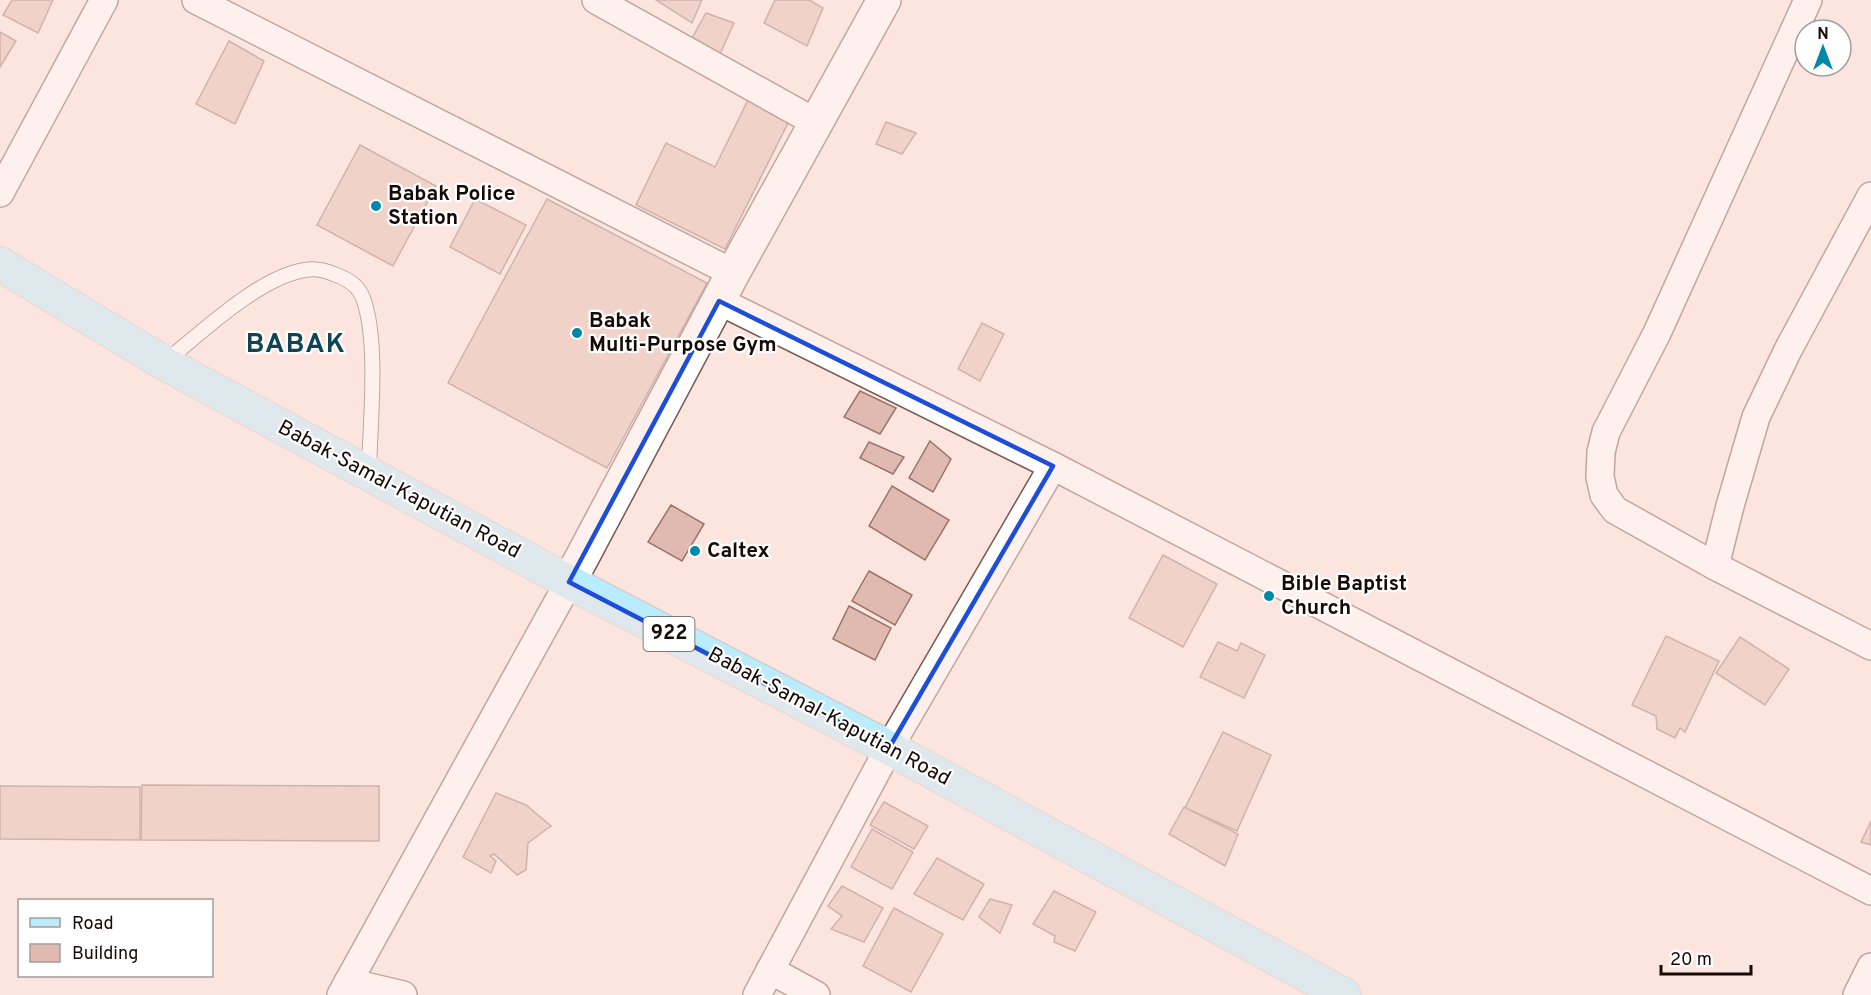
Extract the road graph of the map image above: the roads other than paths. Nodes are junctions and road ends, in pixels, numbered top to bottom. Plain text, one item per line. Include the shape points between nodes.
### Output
1 (104, 0) edge
2 (196, 0) edge
3 (596, 0) edge
4 (884, 0) edge
5 (1808, 0) edge
6 (815, 123) junction
7 (0, 193) edge
8 (1871, 196) edge
9 (0, 264) edge
10 (726, 287) junction
11 (164, 363) junction
12 (1053, 466) junction
13 (369, 473) junction
14 (1715, 566) junction
15 (569, 582) junction
16 (1871, 646) edge
17 (889, 748) junction
18 (1871, 891) edge
19 (1871, 967) edge
20 (770, 970) junction
21 (345, 988) edge
22 (403, 995) edge
23 (757, 995) edge
24 (816, 995) edge
25 (1344, 995) edge
26 (1857, 995) edge

1 - 7 street
2 - 10 street
3 - 6 street
4 - 6 street
5 - 14 street via 1657,333 1606,432 1601,452 1604,495 1615,510
6 - 10 street
8 - 14 street via 1756,417
9 - 11 main road, Babak-Samal-Kaputian Road / 922
10 - 12 street
10 - 15 street
11 - 13 main road, Babak-Samal-Kaputian Road / 922
11 - 13 lane via 274,280 307,269 340,276 358,288 369,322
12 - 17 street
12 - 18 street
13 - 15 main road, Babak-Samal-Kaputian Road / 922
14 - 16 street
15 - 17 main road, Babak-Samal-Kaputian Road / 922
15 - 21 street
17 - 20 street
17 - 25 main road, Babak-Samal-Kaputian Road / 922
19 - 26 street
20 - 23 street
20 - 24 street
21 - 22 street

